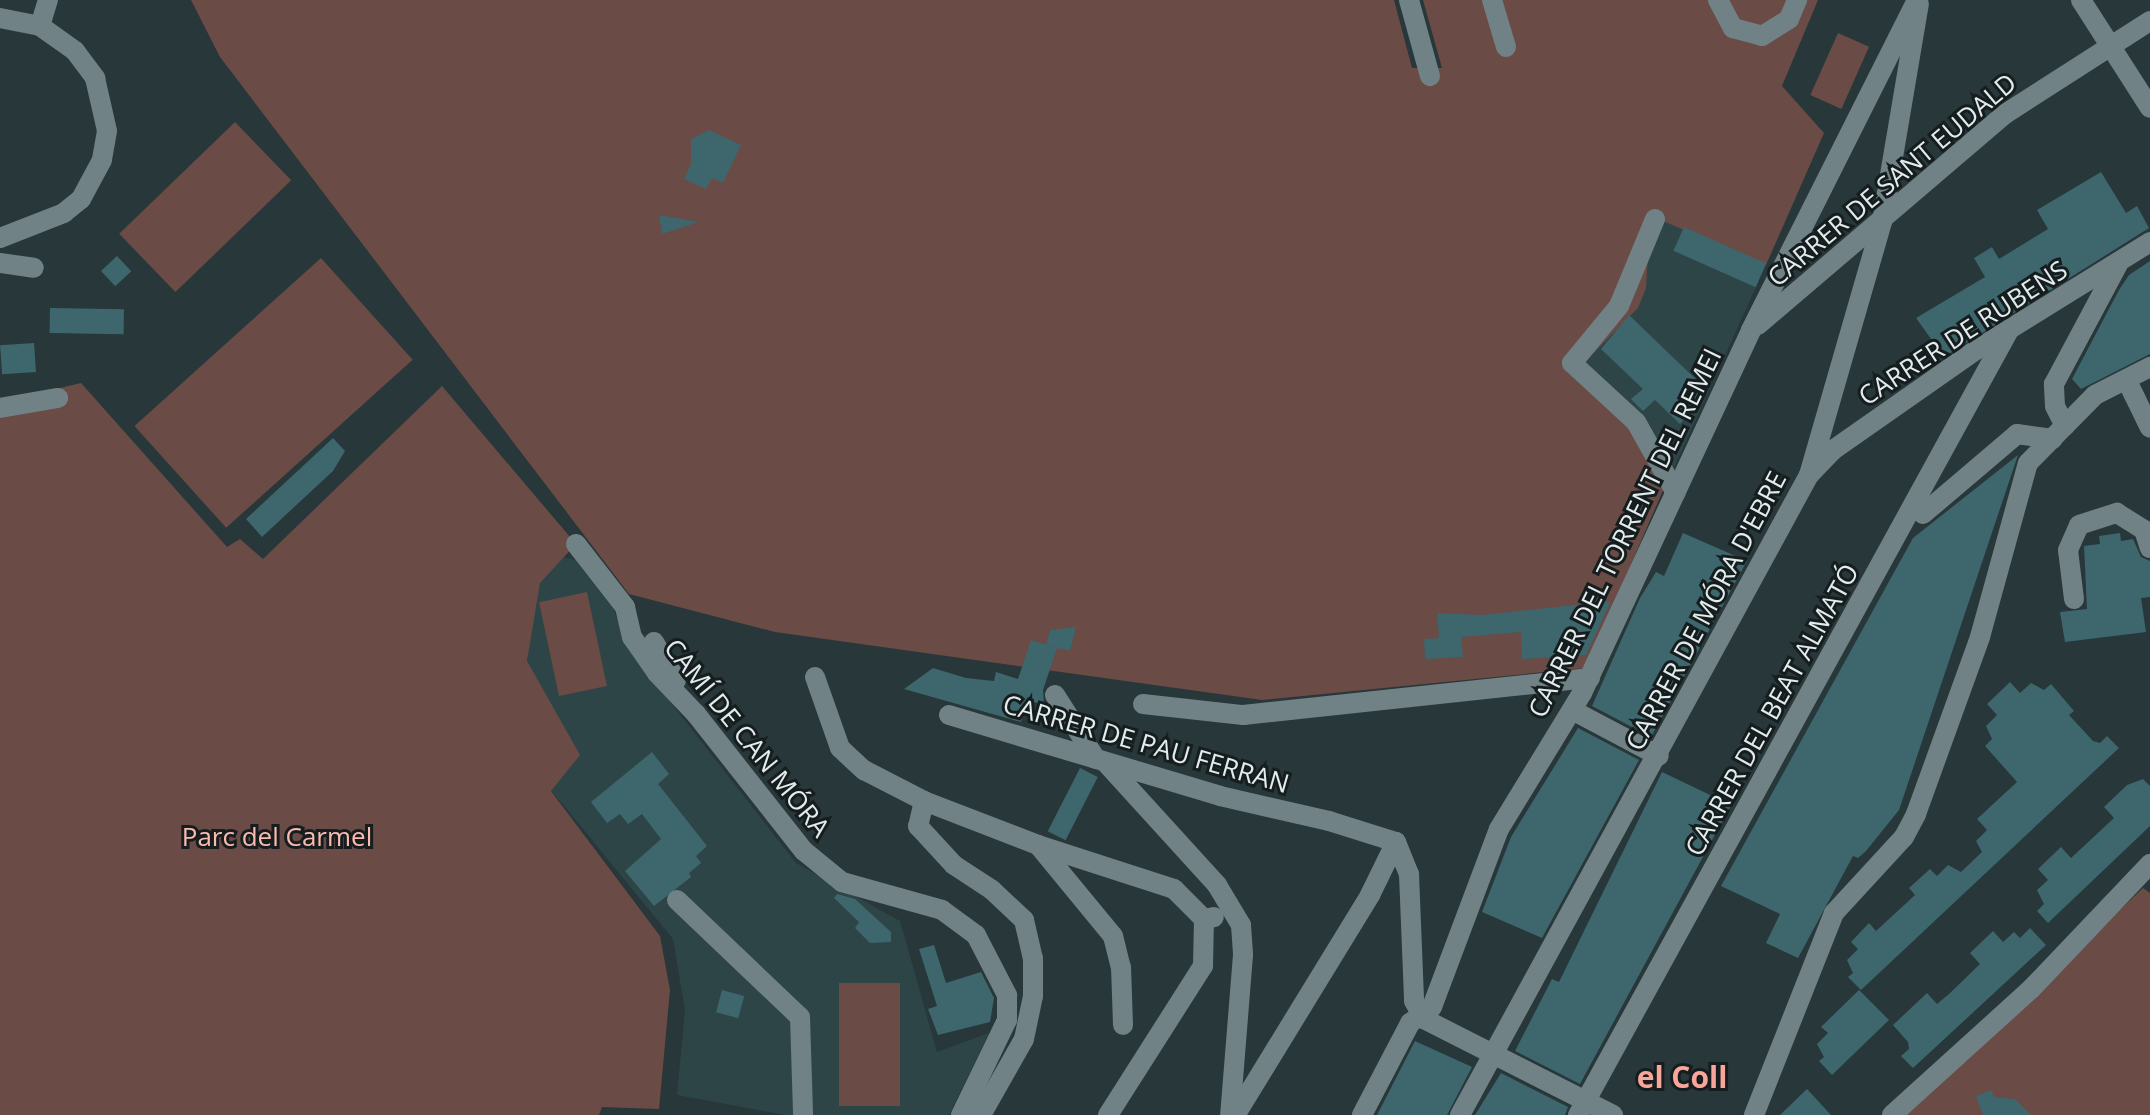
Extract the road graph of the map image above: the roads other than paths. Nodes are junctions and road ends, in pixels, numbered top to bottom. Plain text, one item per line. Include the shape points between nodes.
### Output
1 (48, 0) edge
2 (1409, 0) edge
3 (1492, 0) edge
4 (1718, 0) edge
5 (1797, 0) edge
6 (1918, 0) edge
7 (2081, 0) edge
8 (0, 18) edge
9 (2150, 21) edge
10 (40, 26) junction
11 (2110, 46) junction
12 (1506, 47) dead end
13 (1430, 76) dead end
14 (2150, 108) edge
15 (1655, 219) dead end
16 (1882, 222) junction
17 (0, 238) edge
18 (2150, 242) edge
19 (0, 263) edge
20 (2118, 264) junction
21 (34, 268) dead end
22 (1751, 330) junction
23 (2009, 330) junction
24 (2150, 367) edge
25 (2131, 389) dead end
26 (58, 398) dead end
27 (0, 408) edge
28 (2150, 428) edge
29 (2059, 433) junction
30 (1809, 475) junction
31 (1676, 493) junction
32 (1923, 514) dead end
33 (576, 544) dead end
34 (2150, 548) edge
35 (2074, 599) dead end
36 (654, 642) dead end
37 (815, 677) dead end
38 (1590, 678) junction
39 (1055, 695) dead end
40 (1143, 704) dead end
41 (1572, 710) junction
42 (696, 714) junction
43 (949, 715) dead end
44 (1659, 756) junction
45 (1102, 762) junction
46 (924, 801) junction
47 (1396, 842) junction
48 (1038, 845) junction
49 (2150, 864) edge
50 (677, 900) dead end
51 (1230, 914) junction
52 (1204, 919) junction
53 (1421, 1015) junction
54 (1123, 1025) dead end
55 (1494, 1054) junction
56 (1582, 1108) edge
57 (803, 1115) edge
58 (961, 1115) edge
59 (981, 1115) edge
60 (1108, 1115) edge
61 (1233, 1115) edge
62 (1362, 1115) edge
63 (1460, 1115) edge
64 (1613, 1115) edge
65 (1754, 1115) edge
66 (1892, 1115) edge

1 - 10 street
2 - 13 street
3 - 12 street
4 - 5 street via 1733,28 1762,36 1789,19
6 - 16 street, CARRER DE MÓRA D'EBRE
6 - 22 street, CARRER DEL TORRENT DEL REMEI
7 - 11 street
8 - 10 street
9 - 11 street, CARRER DE SANT EUDALD
10 - 17 street via 75,51 95,78 106,116 106,145 81,199 64,213
11 - 14 street
11 - 16 street, CARRER DE SANT EUDALD via 2005,114
15 - 31 street via 1619,306 1572,363 1636,422
16 - 22 street, CARRER DE SANT EUDALD
16 - 30 street, CARRER DE MÓRA D'EBRE
18 - 20 street, CARRER DE RUBENS
19 - 21 street
20 - 23 street, CARRER DE RUBENS
20 - 29 street via 2054,384
22 - 31 street, CARRER DEL TORRENT DEL REMEI
23 - 30 street, CARRER DE RUBENS via 1833,450
23 - 56 street, CARRER DEL BEAT ALMATÓ
24 - 29 street via 2095,395
25 - 28 street
26 - 27 street
29 - 32 street via 2017,434
29 - 65 street via 2024,471 1980,637 1916,814 1904,837 1834,913
30 - 44 street, CARRER DE MÓRA D'EBRE
31 - 38 street, CARRER DEL TORRENT DEL REMEI
33 - 42 street, CAMÍ DE CAN MÓRA via 625,607 632,637 657,673
34 - 35 street via 2144,530 2117,513 2079,525 2068,550
36 - 42 street
37 - 46 street via 840,748 864,770
38 - 40 street via 1240,725
38 - 41 street, CARRER DEL TORRENT DEL REMEI
39 - 45 street
41 - 44 street
41 - 53 street, CARRER DEL TORRENT DEL REMEI via 1499,829 1432,1007
42 - 58 street, CAMÍ DE CAN MÓRA via 804,851 842,882 942,910 976,935 996,967 1008,1008
43 - 45 street, CARRER DE PAU FERRAN
44 - 55 street, CARRER DE MÓRA D'EBRE
45 - 47 street, CARRER DE PAU FERRAN
45 - 51 street via 1217,885
46 - 48 street
46 - 59 street via 918,826 954,865 1024,920 1033,958 1033,996 1024,1039 1012,1071
47 - 53 street via 1409,874 1414,1001
47 - 61 street via 1370,895
48 - 52 street via 1174,889
48 - 54 street via 1113,936 1121,967
49 - 66 street via 2031,989
50 - 57 street via 800,1017
51 - 52 street
51 - 61 street via 1241,925 1243,955
52 - 60 street via 1203,966 1112,1094
53 - 55 street
53 - 62 street, CARRER DEL TORRENT DEL REMEI via 1410,1023
55 - 56 street
55 - 63 street, CARRER DE MÓRA D'EBRE
56 - 64 street

